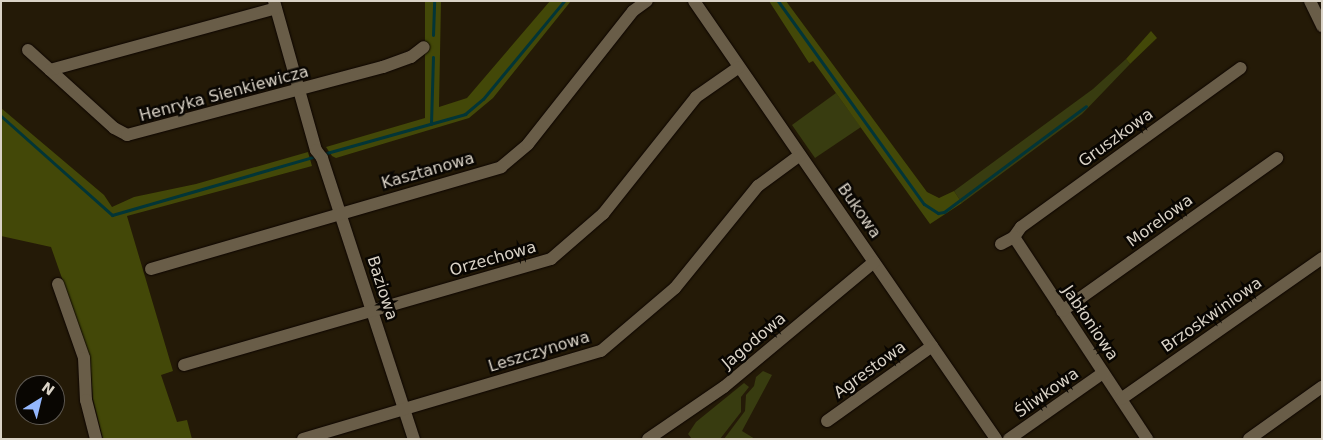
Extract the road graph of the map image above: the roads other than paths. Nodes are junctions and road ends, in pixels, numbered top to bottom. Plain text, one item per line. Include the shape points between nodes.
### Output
1 (647, 1) edge
2 (694, 1) edge
3 (1310, 1) edge
4 (275, 4) edge
5 (1322, 26) edge
6 (424, 47) dead end
7 (28, 50) dead end
8 (740, 67) junction
9 (1240, 68) dead end
10 (50, 70) junction
11 (298, 90) junction
12 (800, 155) junction
13 (1277, 158) dead end
14 (340, 214) junction
15 (1014, 237) junction
16 (1001, 244) dead end
17 (1322, 258) edge
18 (874, 262) junction
19 (151, 269) dead end
20 (58, 284) dead end
21 (372, 311) junction
22 (1062, 311) junction
23 (932, 346) junction
24 (184, 366) dead end
25 (1104, 373) junction
26 (1322, 387) edge
27 (1120, 399) junction
28 (404, 409) junction
29 (827, 421) dead end
30 (96, 439) edge
31 (303, 439) edge
32 (414, 439) edge
33 (648, 439) edge
34 (996, 439) edge
35 (1009, 439) edge
36 (1147, 439) edge
37 (1249, 439) edge

1 - 14 street, Kasztanowa via 633,11 528,144 501,167
2 - 8 street, Bukowa
3 - 5 street
4 - 10 street
4 - 11 street, Baziowa
6 - 11 street, Henryka Sienkiewicza via 411,57 390,65
7 - 10 street, Henryka Sienkiewicza
8 - 12 street, Bukowa
8 - 21 street, Orzechowa via 696,96 603,214 551,259
9 - 15 street, Gruszkowa via 1021,227
10 - 11 street, Henryka Sienkiewicza via 114,128 127,135
11 - 14 street, Baziowa
12 - 18 street, Bukowa
12 - 28 street, Leszczynowa via 758,186 675,288 601,351
13 - 22 street, Morelowa
14 - 19 street, Kasztanowa
14 - 21 street, Baziowa
15 - 16 street
15 - 22 street, Jabłoniowa
17 - 27 street, Brzoskwiniowa
18 - 23 street, Bukowa
18 - 33 street, Jagodowa via 724,387
20 - 30 street via 84,358 86,400
21 - 24 street, Orzechowa
21 - 28 street, Baziowa
22 - 25 street, Jabłoniowa
23 - 29 street, Agrestowa
23 - 34 street, Bukowa
25 - 27 street, Jabłoniowa
25 - 35 street, Śliwkowa
26 - 37 street
27 - 36 street, Jabłoniowa
28 - 31 street, Leszczynowa
28 - 32 street, Baziowa

